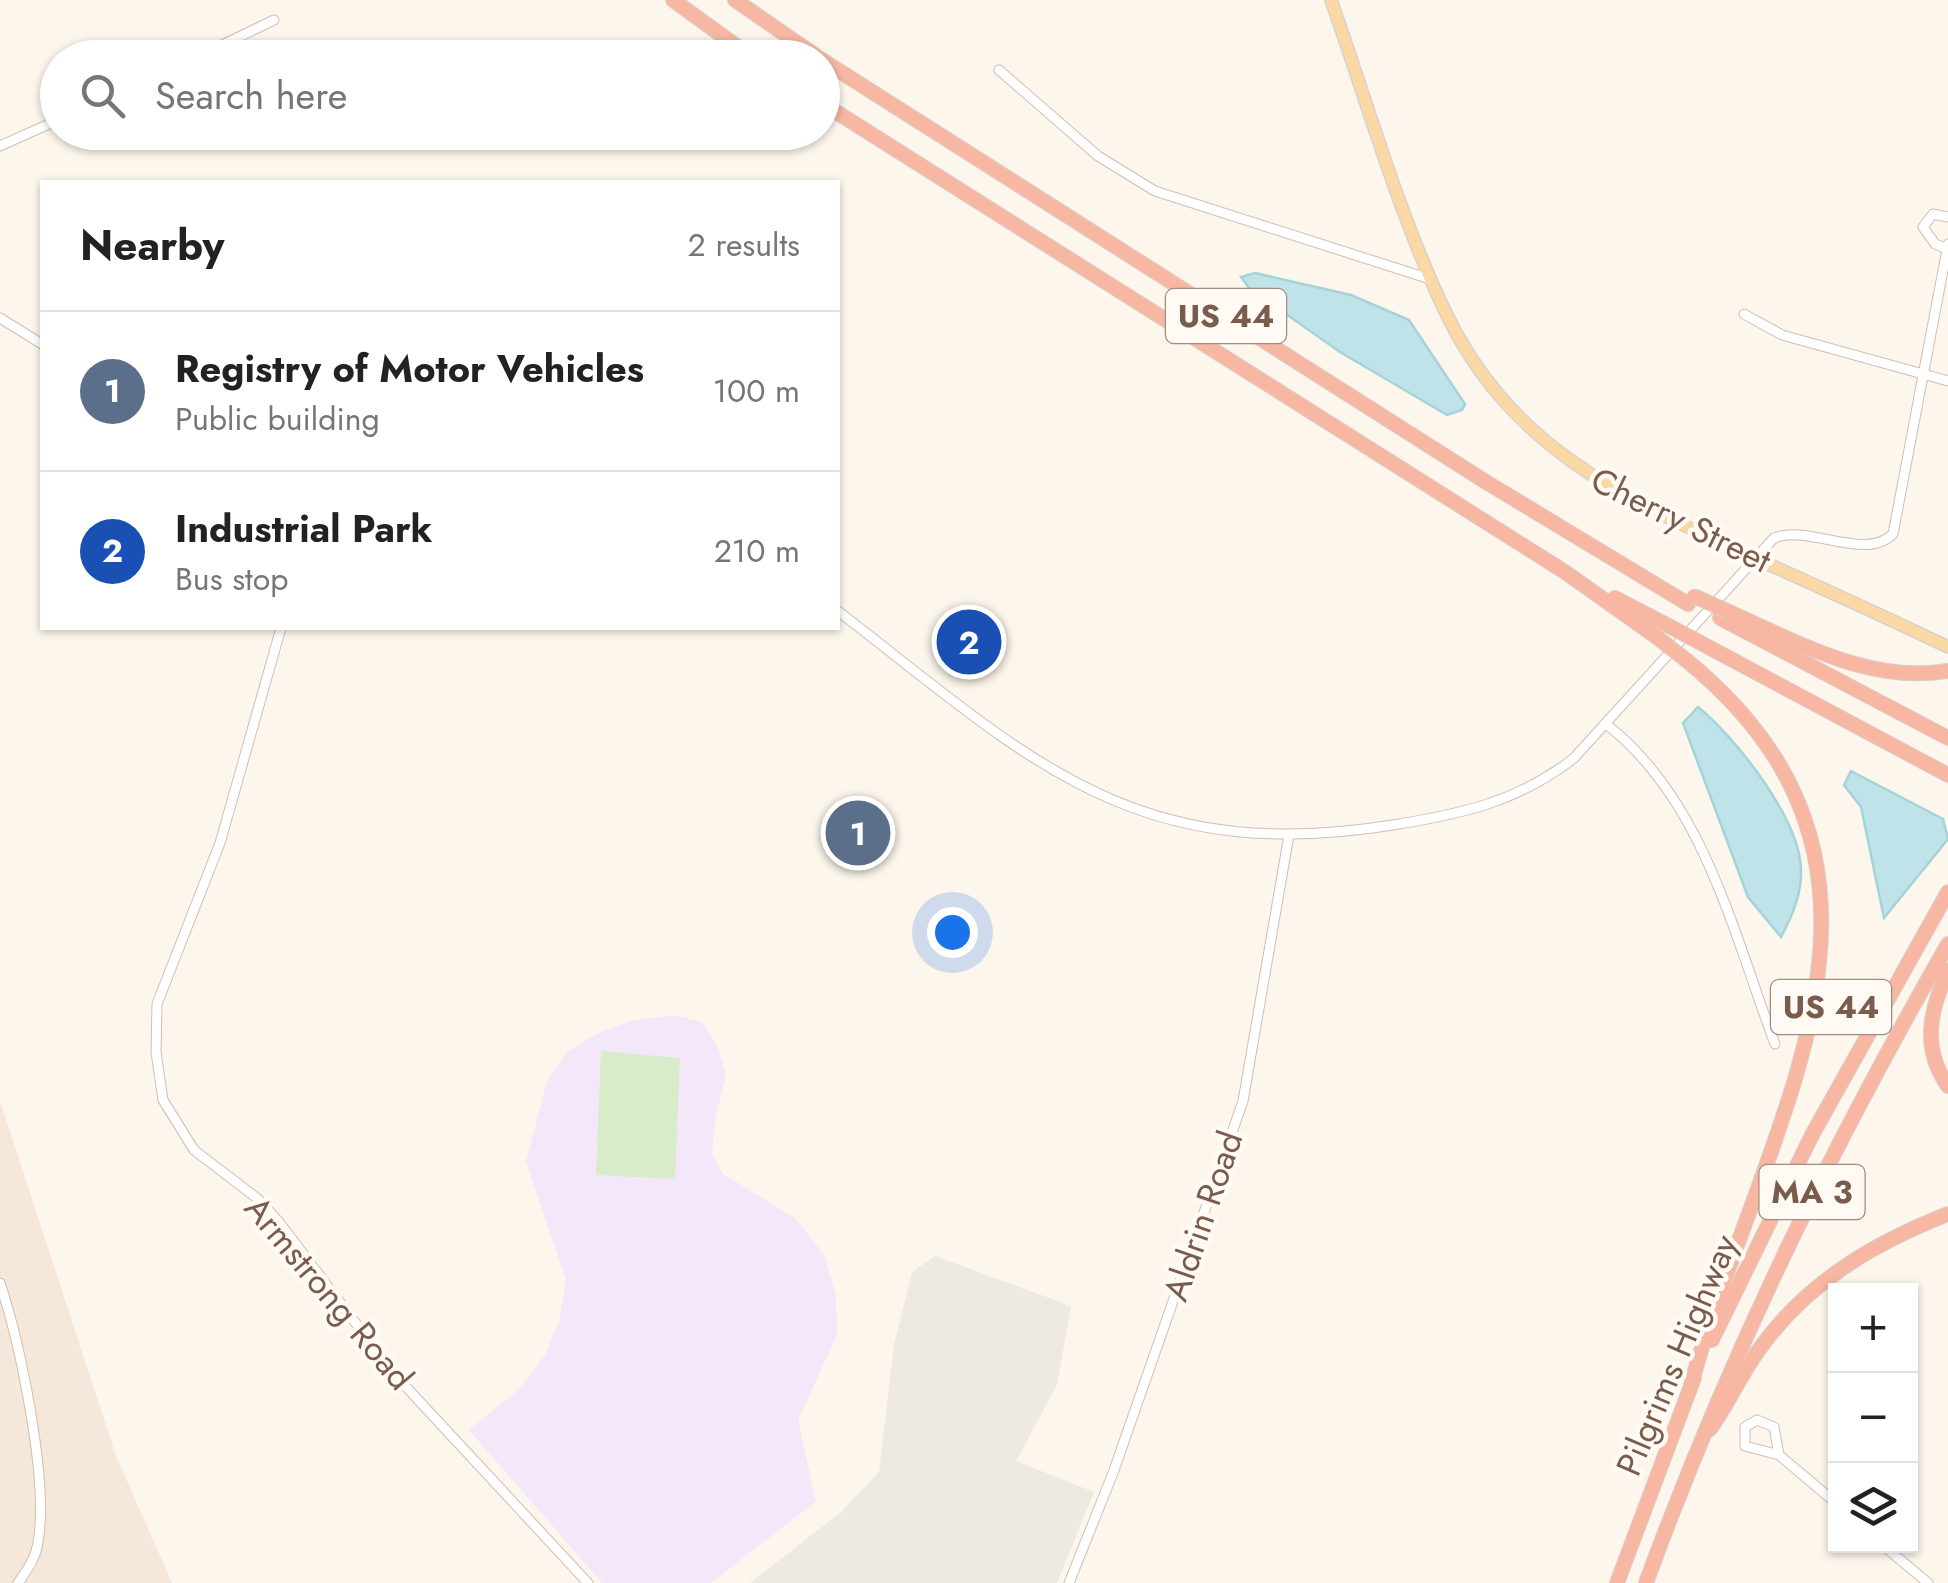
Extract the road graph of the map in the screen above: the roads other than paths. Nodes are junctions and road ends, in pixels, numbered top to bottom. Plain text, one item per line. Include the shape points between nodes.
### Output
1 (673, 0) edge
2 (735, 0) edge
3 (1331, 0) edge
4 (274, 20) dead end
5 (232, 40) edge
6 (728, 40) edge
7 (793, 40) edge
8 (1000, 70) dead end
9 (840, 71) edge
10 (840, 115) edge
11 (40, 128) edge
12 (0, 146) edge
13 (1948, 217) edge
14 (1946, 246) edge
15 (1432, 280) junction
16 (1744, 314) dead end
17 (0, 318) edge
18 (40, 343) edge
19 (1921, 374) junction
20 (1948, 382) edge
21 (1754, 557) junction
22 (840, 613) edge
23 (1723, 615) junction
24 (280, 630) edge
25 (1663, 632) junction
26 (1948, 647) edge
27 (1948, 671) edge
28 (1606, 724) junction
29 (1948, 738) edge
30 (1948, 775) edge
31 (1289, 835) junction
32 (1826, 838) dead end
33 (1948, 892) edge
34 (1948, 944) edge
35 (1948, 970) edge
36 (1825, 1028) dead end
37 (1775, 1044) dead end
38 (1948, 1086) edge
39 (1948, 1214) edge
40 (0, 1284) edge
41 (1691, 1385) junction
42 (1695, 1450) junction
43 (1779, 1455) junction
44 (1828, 1496) edge
45 (1892, 1553) edge
46 (18, 1583) edge
47 (588, 1583) edge
48 (1069, 1583) edge
49 (1617, 1583) edge
50 (1646, 1583) edge
51 (1928, 1583) edge

1 - 6 highway
2 - 7 highway, US 44
3 - 15 main road, Cherry Street
4 - 5 street
8 - 15 street via 1098,156 1155,191
9 - 23 highway, US 44, bridge via 1631,572
10 - 25 highway, US 44
11 - 12 street
13 - 14 street via 1932,214 1923,228 1935,244
14 - 19 street
15 - 21 main road, Cherry Street via 1479,368 1553,449 1633,503
16 - 19 street via 1782,335
17 - 18 street
19 - 20 street
19 - 21 street via 1889,539 1866,543 1782,534
21 - 26 main road, Cherry Street
21 - 28 street
22 - 31 street via 1000,739 1072,783 1178,822
23 - 27 highway via 1868,669
23 - 29 highway
24 - 47 street, Armstrong Road via 220,843 157,1004 164,1100 194,1150 279,1222 396,1375
25 - 30 highway, bridge via 1699,642
25 - 32 highway, bridge via 1774,738
28 - 31 street via 1574,758 1500,803 1363,830
28 - 37 street via 1649,761 1687,816
31 - 48 street, Aldrin Road via 1243,1101
33 - 41 highway, Pilgrims Highway / MA 3 via 1812,1136
34 - 42 highway, Pilgrims Highway / MA 3 via 1807,1202
35 - 38 highway via 1930,1032
36 - 41 highway, US 44 via 1705,1333
39 - 42 highway via 1872,1248 1809,1292 1756,1353
40 - 46 street via 23,1374 40,1516 37,1550
41 - 49 highway, Pilgrims Highway / US 44
42 - 50 highway, Pilgrims Highway
43 - 43 street via 1746,1446 1744,1428 1757,1420 1774,1426
43 - 44 street
45 - 51 street

